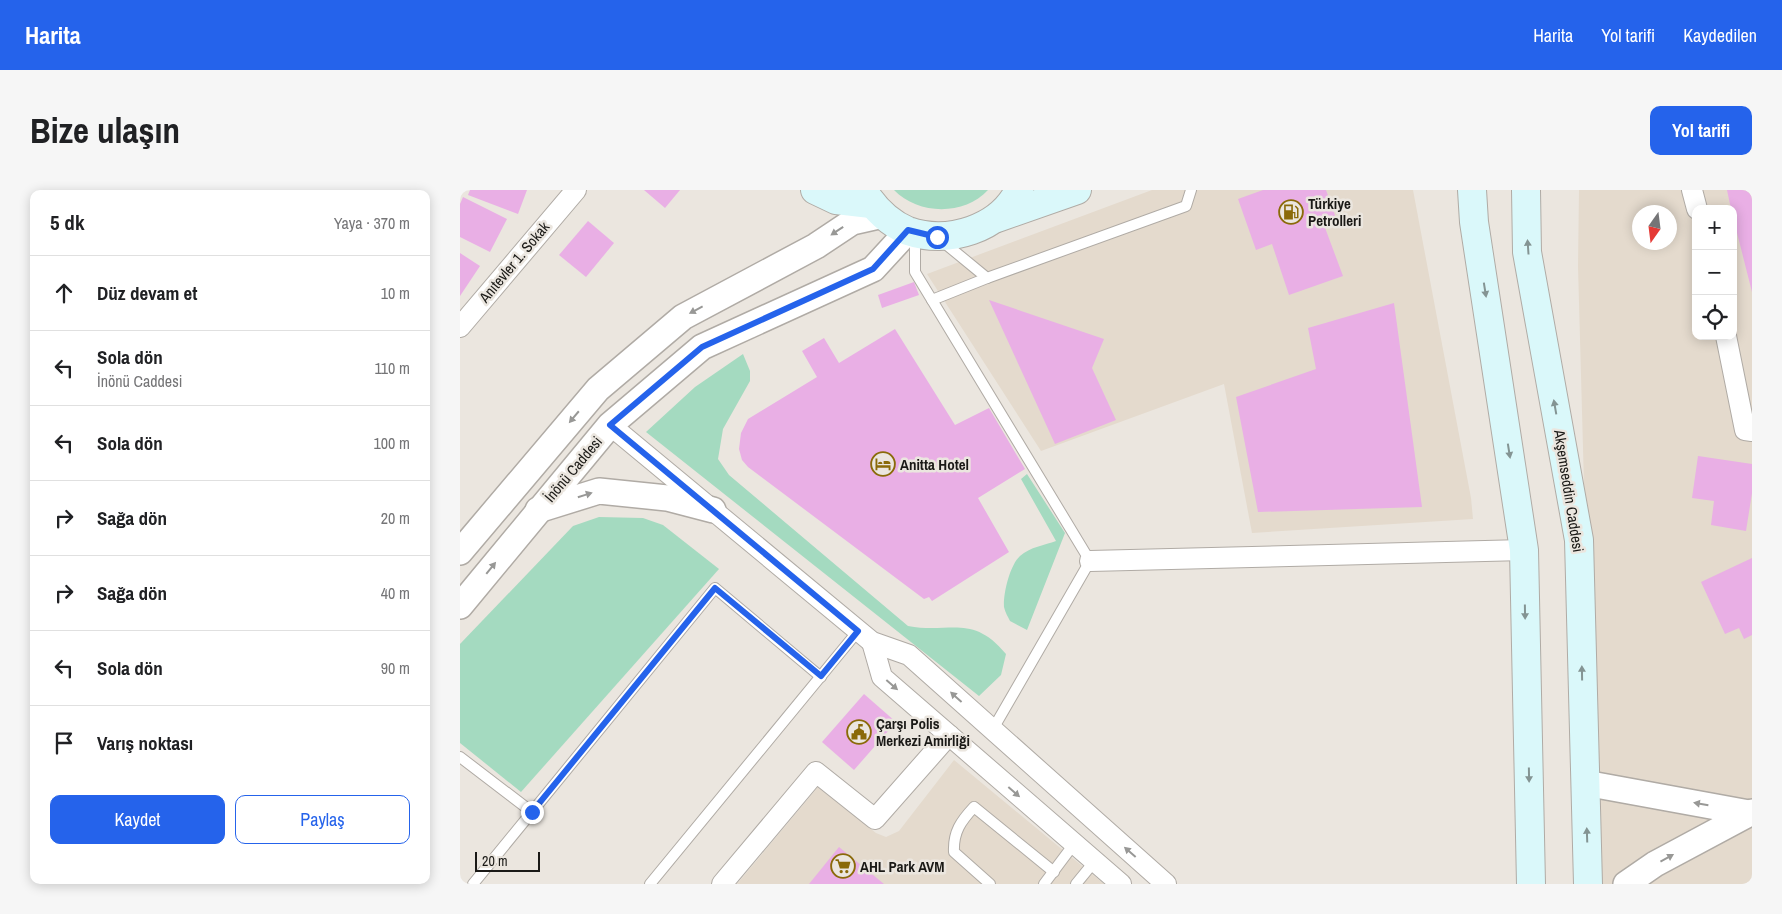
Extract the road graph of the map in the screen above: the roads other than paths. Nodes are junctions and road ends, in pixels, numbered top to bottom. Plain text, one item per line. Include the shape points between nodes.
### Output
1 (815, 190) edge
2 (1019, 190) edge
3 (1077, 190) edge
4 (1191, 190) edge
5 (1459, 190) edge
6 (1472, 190) edge
7 (1526, 190) edge
8 (1692, 190) edge
9 (571, 192) edge
10 (872, 203) edge
11 (1696, 205) edge
12 (994, 220) junction
13 (1474, 222) junction
14 (920, 233) junction
15 (987, 278) junction
16 (932, 300) junction
17 (460, 327) edge
18 (1727, 340) edge
19 (610, 425) junction
20 (1752, 432) edge
21 (538, 510) junction
22 (713, 510) junction
23 (1524, 550) junction
24 (460, 552) edge
25 (1090, 560) junction
26 (460, 606) edge
27 (865, 637) junction
28 (821, 676) junction
29 (992, 730) junction
30 (949, 735) junction
31 (460, 756) edge
32 (1585, 783) junction
33 (532, 812) junction
34 (1750, 812) edge
35 (1074, 844) junction
36 (1094, 862) junction
37 (1054, 872) junction
38 (473, 884) edge
39 (650, 884) edge
40 (722, 884) edge
41 (990, 884) edge
42 (1044, 884) edge
43 (1076, 884) edge
44 (1121, 884) edge
45 (1166, 884) edge
46 (1531, 884) edge
47 (1588, 884) edge
48 (1626, 884) edge

1 - 10 main road via 836,200
2 - 12 main road via 1015,199
3 - 12 main road
4 - 15 lane via 1186,206
5 - 13 main road
6 - 13 main road
32 -> 7 main road, Akşemseddin Caddesi via 1579,540 1527,252
8 - 11 street
9 - 17 street, Anıtevler 1. Sokak
10 - 14 main road
10 -> 24 street via 852,222 816,246 683,317 598,389
12 - 14 main road via 967,233
13 -> 23 main road
14 - 15 lane
14 - 16 lane via 915,272
14 - 19 street, İnönü Caddesi via 873,269 702,347
15 - 16 lane
16 - 25 lane
18 - 20 street via 1745,430
19 - 21 street, İnönü Caddesi
19 - 22 street
21 -> 22 street via 599,491 667,498
26 -> 21 street, İnönü Caddesi
22 - 27 street
23 - 25 street
23 -> 46 main road
25 - 29 lane
27 - 28 lane
29 -> 27 street via 909,655
27 -> 30 street via 882,677
28 - 33 lane via 715,588
28 - 39 lane
45 -> 29 street
30 -> 35 street
30 - 40 street via 875,820 816,772
31 - 33 lane
34 -> 32 street
47 -> 32 main road, Akşemseddin Caddesi
33 - 38 lane
48 -> 34 street via 1655,864
35 - 36 street
35 - 37 lane
36 - 43 lane
36 - 44 street
37 - 41 lane via 974,807 957,828 954,852
37 - 42 lane

